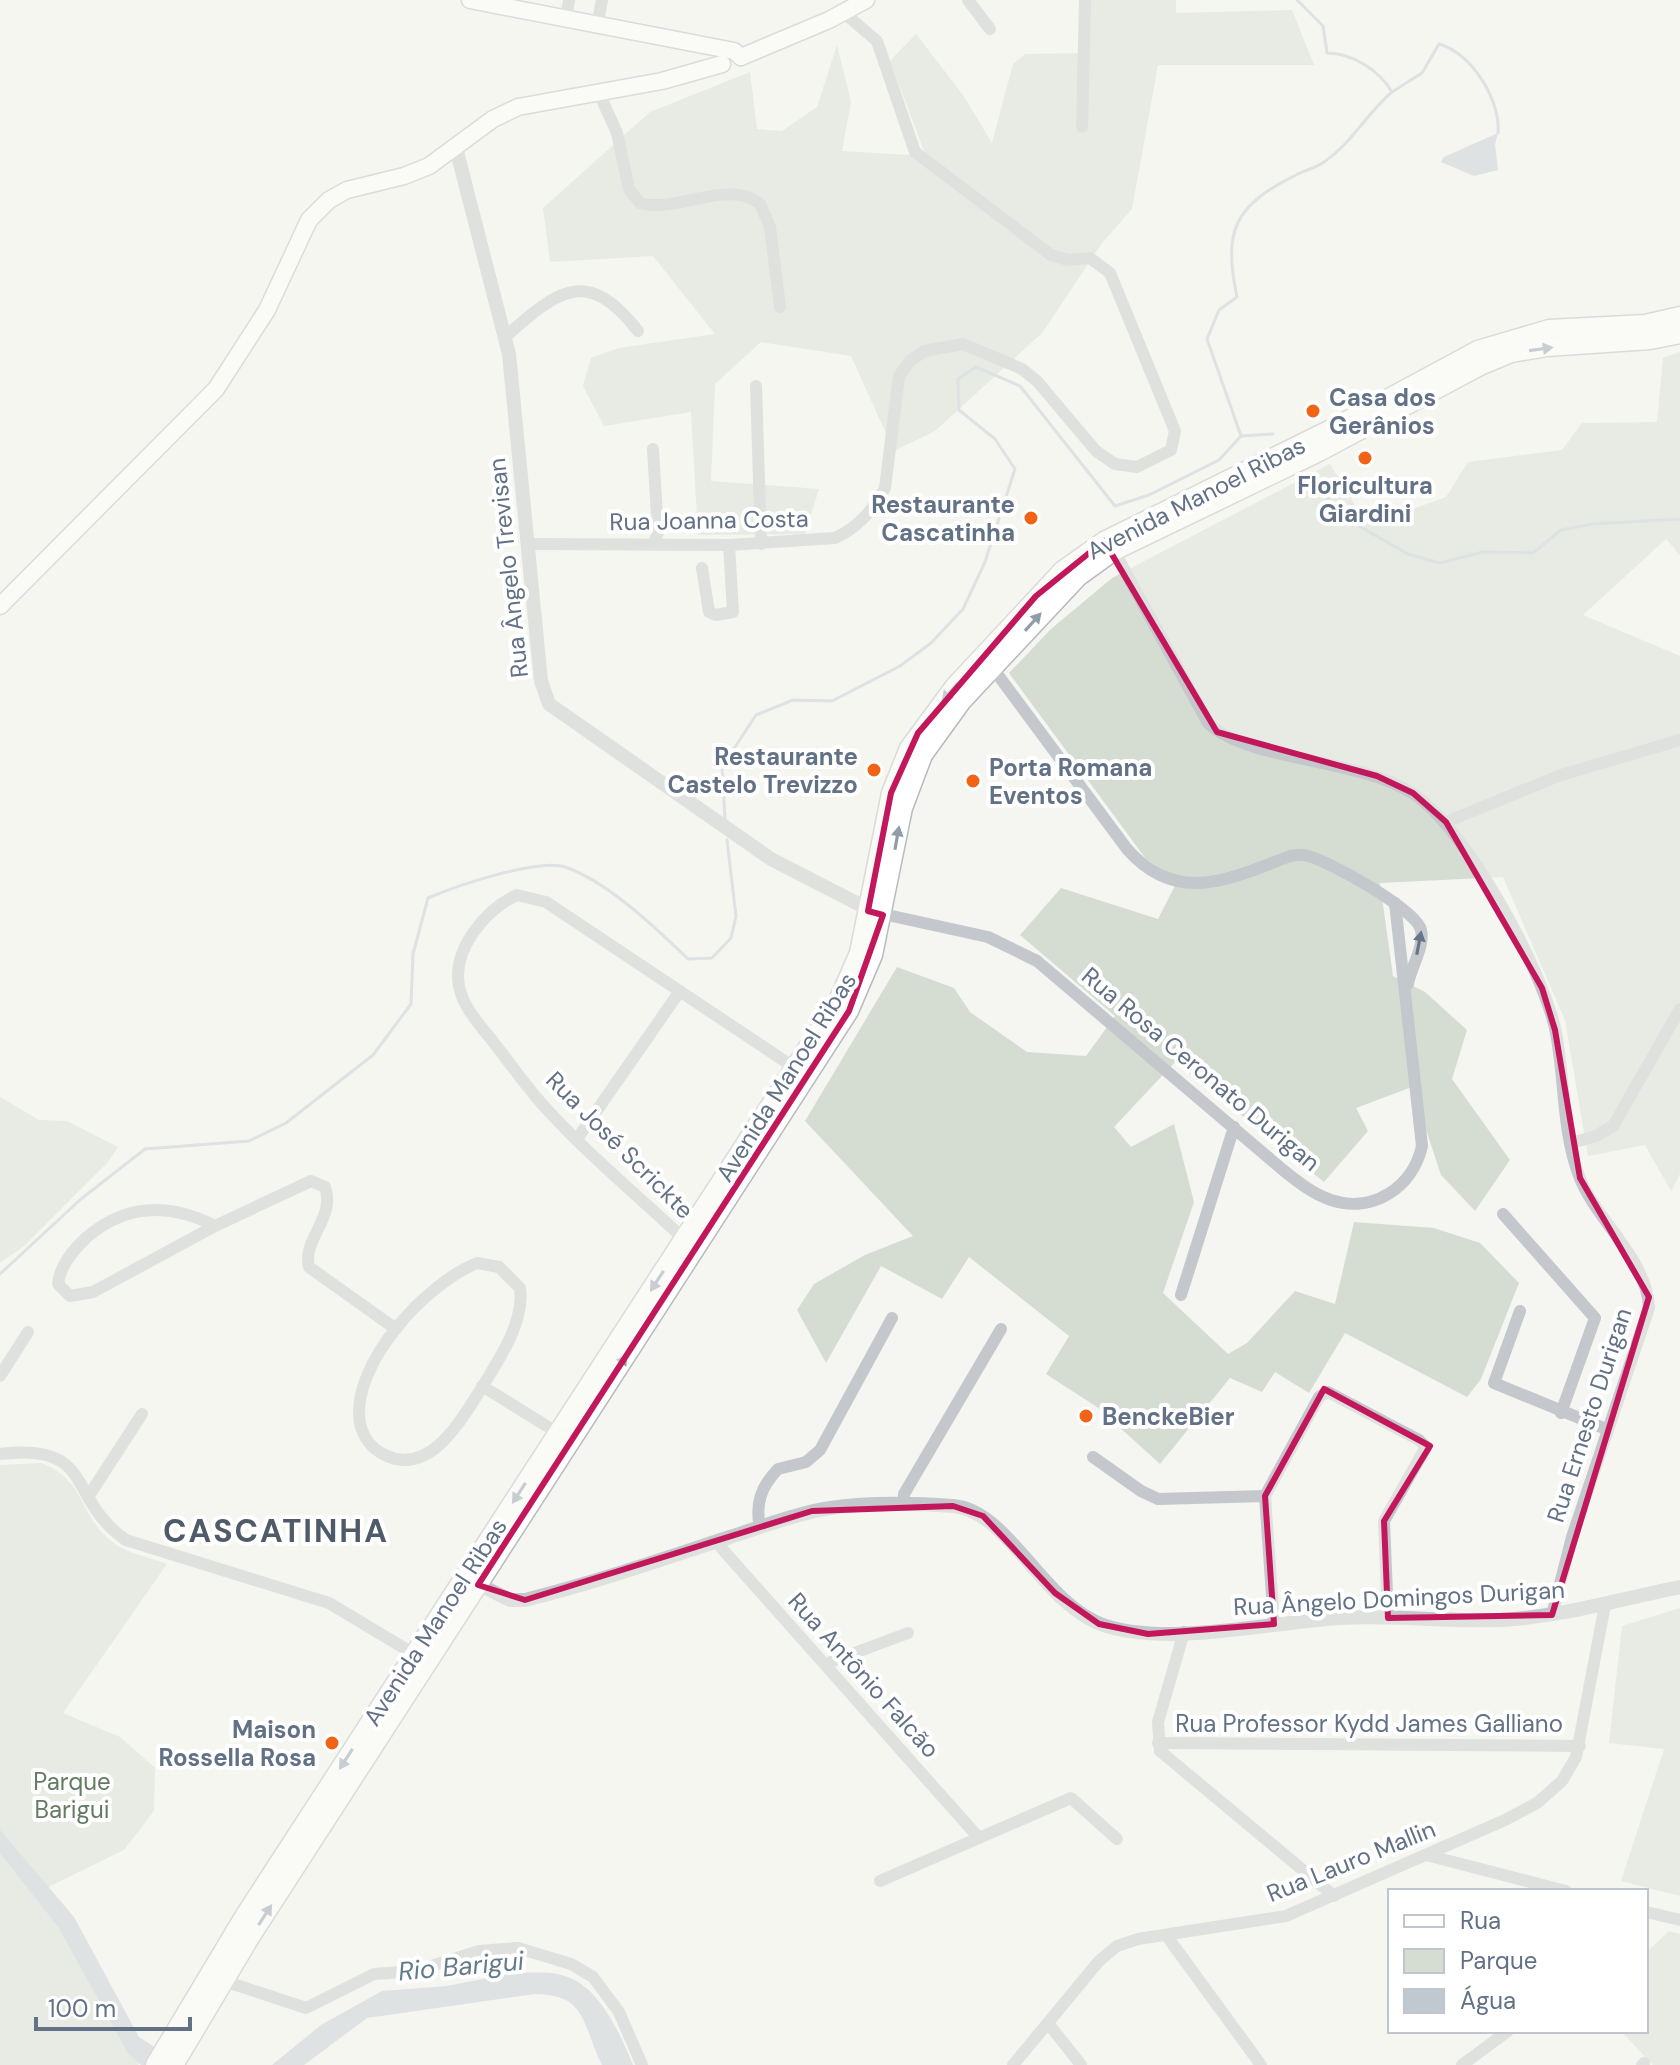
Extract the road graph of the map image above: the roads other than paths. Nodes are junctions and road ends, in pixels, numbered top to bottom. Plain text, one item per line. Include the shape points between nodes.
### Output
1 (470, 0) edge
2 (569, 0) edge
3 (602, 0) edge
4 (866, 0) edge
5 (968, 0) edge
6 (1085, 0) edge
7 (840, 7) edge
8 (566, 19) junction
9 (597, 26) junction
10 (990, 29) dead end
11 (730, 57) junction
12 (598, 91) junction
13 (1082, 127) dead end
14 (456, 148) junction
15 (780, 307) dead end
16 (1680, 316) edge
17 (638, 331) dead end
18 (1680, 334) edge
19 (505, 337) junction
20 (756, 386) dead end
21 (1330, 438) junction
22 (653, 449) dead end
23 (527, 544) junction
24 (654, 544) junction
25 (761, 544) junction
26 (729, 545) junction
27 (1109, 546) junction
28 (702, 568) dead end
29 (0, 606) edge
30 (1002, 633) junction
31 (992, 667) junction
32 (1680, 740) edge
33 (1446, 822) junction
34 (1395, 903) junction
35 (876, 913) junction
36 (680, 991) junction
37 (1406, 993) junction
38 (1680, 1009) edge
39 (827, 1018) junction
40 (819, 1058) junction
41 (795, 1068) junction
42 (786, 1109) junction
43 (1234, 1127) junction
44 (577, 1139) junction
45 (1571, 1143) junction
46 (1503, 1214) dead end
47 (215, 1226) junction
48 (693, 1239) junction
49 (1181, 1295) dead end
50 (1520, 1311) dead end
51 (892, 1318) dead end
52 (396, 1329) junction
53 (1001, 1329) dead end
54 (28, 1332) dead end
55 (0, 1376) edge
56 (592, 1380) junction
57 (482, 1386) junction
58 (1562, 1410) junction
59 (142, 1414) dead end
60 (582, 1425) junction
61 (1607, 1427) junction
62 (558, 1433) junction
63 (0, 1454) edge
64 (1093, 1457) dead end
65 (548, 1478) junction
66 (1265, 1496) junction
67 (88, 1497) junction
68 (903, 1505) junction
69 (760, 1528) junction
70 (716, 1542) junction
71 (472, 1581) junction
72 (1680, 1587) edge
73 (1605, 1605) junction
74 (1552, 1615) junction
75 (1388, 1618) junction
76 (1274, 1624) junction
77 (1184, 1632) junction
78 (908, 1633) dead end
79 (414, 1654) junction
80 (825, 1664) junction
81 (1158, 1743) junction
82 (1580, 1746) junction
83 (979, 1838) junction
84 (1117, 1839) dead end
85 (1426, 1855) junction
86 (880, 1881) dead end
87 (1558, 1889) edge
88 (1334, 1896) junction
89 (1648, 1915) edge
90 (1680, 1920) edge
91 (1166, 1935) junction
92 (215, 1978) junction
93 (1048, 2023) junction
94 (1505, 2033) edge
95 (173, 2055) edge
96 (155, 2065) edge
97 (642, 2065) edge
98 (1013, 2065) edge
99 (1081, 2065) edge
100 (1261, 2065) edge
101 (1462, 2065) edge

1 - 8 main road
2 - 8 street
3 - 9 street
4 - 7 main road
5 - 10 street
6 - 13 street
7 - 11 main road
7 - 25 street, Rua Joanna Costa via 877,41 915,152 1051,255 1090,258 1110,273 1175,431 1171,450 1137,467 1115,464 1096,451 1022,369 963,344 924,351 899,376 888,471 877,503 849,532 835,538
8 - 9 main road
9 - 11 main road
11 - 12 main road via 662,81
12 - 14 main road via 518,107
12 - 15 street via 617,133 629,189 640,203 742,195 760,204 770,227
14 - 19 street, Rua Ângelo Trevisan
14 - 29 main road via 416,172 338,194 317,209 267,310 216,389
16 - 21 main road, Avenida Manoel Ribas via 1645,324 1549,329 1478,350
17 - 19 street via 612,300 575,292 542,306
21 -> 18 main road, Avenida Manoel Ribas via 1511,353
19 - 23 street, Rua Ângelo Trevisan
20 - 25 street
21 - 27 main road, Avenida Manoel Ribas
22 - 24 street via 658,532
23 - 24 street, Rua Joanna Costa
23 - 35 street, Rua Ângelo Trevisan via 541,681 549,704 741,839
24 - 26 street, Rua Joanna Costa
25 - 26 street, Rua Joanna Costa
26 - 28 street via 733,612 709,612
27 - 30 main road, Avenida Manoel Ribas via 1063,570
31 -> 27 main road, Avenida Manoel Ribas
27 - 33 street, Rua Ernesto Durigan via 1202,715 1217,732 1377,776 1413,793
30 - 31 main road via 989,659
30 -> 35 main road, Avenida Manoel Ribas via 934,710 909,748 891,793
31 - 34 street via 1127,849 1149,869 1173,881 1202,884 1299,854
35 -> 31 main road, Avenida Manoel Ribas via 916,769 939,729
32 - 33 street via 1561,775
33 - 45 street, Rua Ernesto Durigan via 1542,988 1555,1030
34 - 37 street, Rua Rosa Ceronato Durigan
37 -> 34 street via 1422,932 1413,916
35 - 39 main road, Avenida Manoel Ribas
35 - 40 main road, Avenida Manoel Ribas via 859,992
35 - 43 street, Rua Rosa Ceronato Durigan via 988,937 1037,961
36 - 41 street
36 - 44 street
36 - 44 street, Rua José Scrickte via 557,908 525,894 497,906 479,925 464,951 459,986 471,1012
37 - 43 street, Rua Rosa Ceronato Durigan via 1422,1134 1419,1159 1405,1183 1379,1199 1331,1200 1291,1177
38 - 45 street via 1613,1126
39 - 40 main road via 815,1046
39 - 41 main road, Avenida Manoel Ribas
40 - 42 main road, Avenida Manoel Ribas
41 - 42 main road via 797,1085
41 - 48 main road, Avenida Manoel Ribas via 699,1216
42 - 48 main road, Avenida Manoel Ribas
43 - 49 street
44 - 48 street, Rua José Scrickte
45 - 61 street, Rua Ernesto Durigan via 1588,1194 1639,1272 1649,1297 1637,1348
46 - 58 street via 1595,1318
47 - 47 street via 174,1210 117,1216 79,1244 59,1273 58,1284 70,1296 93,1292
47 - 52 street via 303,1184 319,1183 329,1197 328,1208 310,1250 309,1267
48 -> 56 main road, Avenida Manoel Ribas
60 -> 48 main road, Avenida Manoel Ribas via 682,1270
50 - 58 street via 1494,1383
51 - 69 street via 820,1450 806,1462 778,1469 758,1498
52 - 57 street via 448,1278 477,1263 499,1267 520,1288 522,1302
52 - 57 street via 371,1372 360,1410 364,1433 377,1452 404,1460 432,1450 456,1427
53 - 68 street via 904,1494
54 - 55 street
56 - 60 main road via 577,1416
56 - 62 main road, Avenida Manoel Ribas
57 - 62 street
58 - 61 street
59 - 67 street
60 - 65 main road, Avenida Manoel Ribas
61 - 74 street, Rua Ernesto Durigan
62 - 65 main road via 561,1448
62 -> 71 main road, Avenida Manoel Ribas
63 - 67 street via 37,1451 60,1459
64 - 66 street via 1158,1499
65 - 71 main road, Avenida Manoel Ribas
66 - 75 street via 1325,1393 1426,1447 1384,1521
66 - 76 street
67 - 79 street via 106,1524 126,1540 319,1599
68 - 69 street, Rua Ângelo Domingos Durigan via 827,1508
68 - 77 street, Rua Ângelo Domingos Durigan via 965,1508 983,1516 1055,1593 1099,1624 1130,1632
69 - 70 street, Rua Ângelo Domingos Durigan
70 - 71 street, Rua Ângelo Domingos Durigan via 525,1600 510,1600
70 - 80 street, Rua Antônio Falcão
71 - 79 main road, Avenida Manoel Ribas
92 -> 71 main road, Avenida Manoel Ribas
72 - 73 street, Rua Ângelo Domingos Durigan
73 - 74 street, Rua Ângelo Domingos Durigan
73 - 82 street, Rua Lauro Mallin
74 - 75 street, Rua Ângelo Domingos Durigan
75 - 76 street, Rua Ângelo Domingos Durigan
76 - 77 street, Rua Ângelo Domingos Durigan
77 - 81 street via 1158,1722
78 - 80 street
79 -> 92 main road, Avenida Manoel Ribas via 230,1939
80 - 83 street, Rua Antônio Falcão
81 - 82 street, Rua Professor Kydd James Galliano
81 - 88 street via 1165,1757
82 - 85 street, Rua Lauro Mallin via 1562,1781 1537,1803
83 - 84 street via 1071,1798
83 - 86 street
85 - 87 street
85 - 88 street, Rua Lauro Mallin
88 - 91 street, Rua Lauro Mallin via 1278,1918
89 - 90 street
91 - 93 street, Rua Lauro Mallin via 1127,1942 1108,1953
91 - 100 street
92 - 95 main road, Avenida Manoel Ribas
92 - 97 street via 306,2008 374,1974 415,1971 505,1947 558,1959 593,1977 619,2012
93 - 98 street, Rua Lauro Mallin
93 - 99 street
94 - 101 street
95 - 96 main road, Avenida Manoel Ribas

